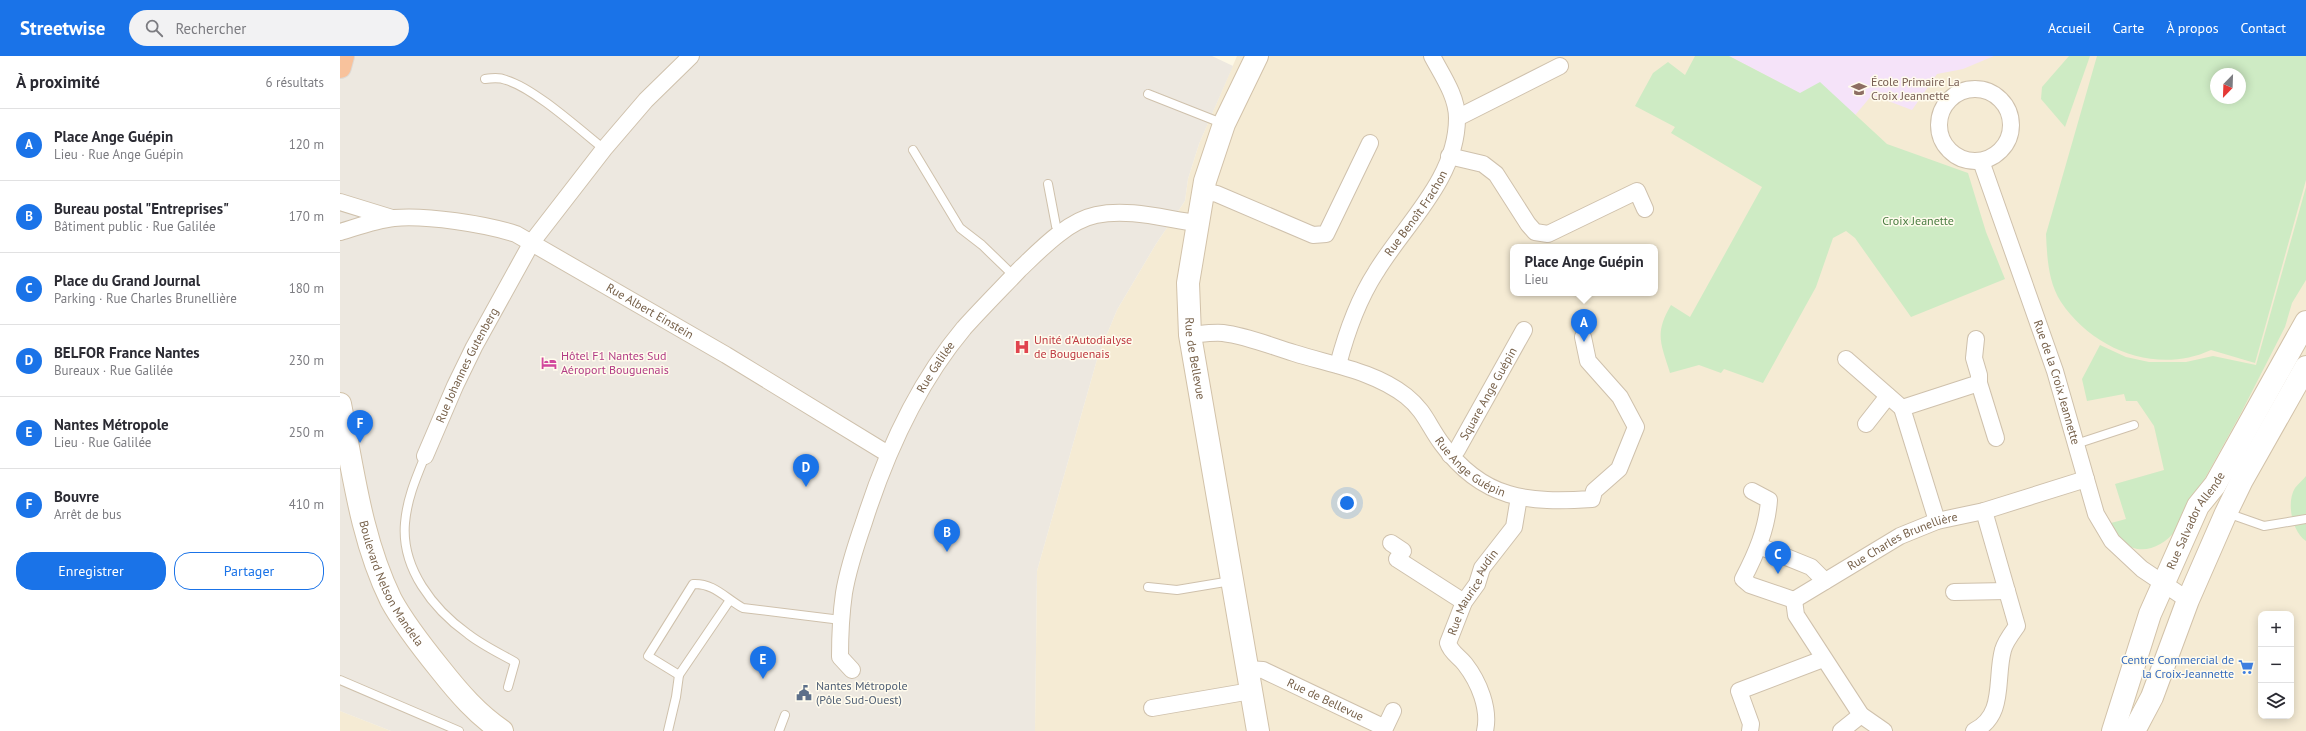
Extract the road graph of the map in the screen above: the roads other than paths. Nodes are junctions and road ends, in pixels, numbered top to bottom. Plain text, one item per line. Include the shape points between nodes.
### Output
1 (343, 56) edge
2 (691, 56) edge
3 (1257, 56) edge
4 (1432, 56) edge
5 (1560, 66) dead end
6 (340, 67) edge
7 (485, 79) dead end
8 (1148, 94) dead end
9 (1457, 118) junction
10 (1224, 124) junction
11 (1370, 143) dead end
12 (604, 150) junction
13 (913, 150) dead end
14 (1448, 156) junction
15 (1981, 161) junction
16 (1048, 184) dead end
17 (1203, 191) junction
18 (340, 202) edge
19 (1645, 209) dead end
20 (394, 218) junction
21 (1197, 223) junction
22 (340, 232) edge
23 (1061, 234) junction
24 (532, 242) junction
25 (1014, 276) junction
26 (2306, 322) edge
27 (1524, 330) dead end
28 (1190, 335) junction
29 (1583, 337) dead end
30 (1976, 339) dead end
31 (1846, 359) dead end
32 (1338, 366) junction
33 (2306, 367) edge
34 (1979, 383) junction
35 (1888, 396) junction
36 (340, 404) edge
37 (1902, 408) junction
38 (1866, 424) dead end
39 (2134, 425) dead end
40 (1996, 438) dead end
41 (2076, 444) junction
42 (888, 454) junction
43 (1450, 455) junction
44 (425, 456) joint
45 (2086, 479) junction
46 (1752, 491) dead end
47 (1519, 497) junction
48 (1984, 511) junction
49 (2226, 513) junction
50 (2306, 519) edge
51 (1937, 521) junction
52 (1391, 543) dead end
53 (1759, 546) junction
54 (1234, 581) junction
55 (1825, 581) junction
56 (2163, 582) junction
57 (1148, 587) dead end
58 (2007, 591) junction
59 (1954, 592) dead end
60 (730, 600) junction
61 (1794, 600) junction
62 (2188, 600) junction
63 (1464, 602) junction
64 (840, 620) junction
65 (1823, 659) junction
66 (1247, 669) junction
67 (852, 670) dead end
68 (679, 675) junction
69 (340, 680) edge
70 (508, 687) dead end
71 (1251, 691) junction
72 (1152, 708) dead end
73 (1393, 711) dead end
74 (785, 715) dead end
75 (1861, 715) junction
76 (460, 731) edge
77 (502, 731) edge
78 (668, 731) edge
79 (779, 731) edge
80 (1258, 731) edge
81 (1485, 731) edge
82 (1750, 731) edge
83 (1840, 731) edge
84 (1884, 731) edge
85 (1974, 731) edge
86 (2113, 731) edge
87 (2134, 731) edge

1 - 6 highway
2 - 12 street, Rue Johannes Gutenberg via 646,100
3 - 10 street, Rue de Bellevue
4 - 9 street, Rue Benoît Frachon via 1454,101
5 - 9 street
7 - 12 lane via 507,80 524,89 559,113
8 - 10 lane
9 - 14 street, Rue Benoît Frachon
10 - 17 street, Rue de Bellevue
11 - 17 street via 1326,234 1314,234 1217,194
12 - 24 street, Rue Johannes Gutenberg
13 - 25 lane via 960,228
14 - 19 street via 1483,164 1496,174 1535,232 1548,234 1637,191
14 - 32 street, Rue Benoît Frachon via 1429,197 1376,273 1360,304
15 - 15 street via 1999,152 2005,145 2010,136 2011,117 2001,99 1994,93 1984,89 1965,89 1956,93 1943,107 1938,126 1940,136 1944,146 1954,155 1967,161
15 - 41 street, Rue de la Croix Jeannette via 2055,371
16 - 23 lane via 1056,226
17 - 21 street, Rue de Bellevue
18 - 20 street, Rue Albert Einstein
20 - 22 street, Rue Albert Einstein
20 - 24 street, Rue Albert Einstein via 452,222 500,229
21 - 23 street, Rue Galilée via 1117,212 1095,215 1074,224
21 - 28 street, Rue de Bellevue via 1188,282
23 - 25 street, Rue Galilée
24 - 42 street, Rue Albert Einstein via 726,355
24 - 44 street, Rue Johannes Gutenberg via 471,353
25 - 42 street, Rue Galilée via 964,328 940,361
26 - 56 street, Rue Salvador Allende via 2215,485 2198,506
27 - 43 street, Square Ange Guépin via 1457,450
28 - 32 street, Rue Ange Guépin via 1224,333
28 - 54 street, Rue de Bellevue
29 - 47 street, Rue Ange Guépin via 1588,361 1620,397 1636,427 1619,469 1594,491 1592,499 1552,502
30 - 34 street via 1974,358
31 - 35 street
32 - 43 street, Rue Ange Guépin via 1386,383 1407,396 1429,421 1436,437
33 - 49 street, Rue Salvador Allende
34 - 37 street
34 - 40 street
35 - 37 street
35 - 38 street
36 - 77 street, Boulevard Nelson Mandela via 363,521 373,557 392,601 425,651 460,695
37 - 51 street
39 - 41 lane
41 - 45 street, Rue de la Croix Jeannette
42 - 64 street, Rue Galilée via 856,545
43 - 47 street, Rue Ange Guépin via 1477,480 1490,488
44 - 70 lane, Rue Johannes Gutenberg via 411,491 405,523 405,541 412,568 424,590 443,613 468,634 515,662
45 - 48 street, Rue Charles Brunellière
45 - 56 street, Rue de la Croix Jeannette via 2096,514 2112,541 2142,569
46 - 53 street via 1769,500
47 - 63 street, Rue Maurice Audin via 1514,527 1482,568 1477,584
48 - 51 street, Rue Charles Brunellière
48 - 58 street
49 - 50 lane via 2264,526
49 - 62 street, Rue Salvador Allende
51 - 55 street, Rue Charles Brunellière via 1900,536
52 - 63 street via 1403,550 1398,559
53 - 55 street via 1811,567
53 - 61 street via 1743,579 1750,585
54 - 57 lane via 1177,590
54 - 66 street, Rue de Bellevue
55 - 61 street, Rue Charles Brunellière
56 - 62 street, Rue de la Croix Jeannette
56 - 86 street, Rue Salvador Allende via 2148,620
58 - 59 street
58 - 85 street via 2017,626 2003,650 1998,698 1990,717 1982,727
60 - 64 lane via 743,608
60 - 68 lane
60 - 68 lane via 718,590 702,584 692,584 648,656
61 - 65 street via 1796,614
62 - 87 street, Rue Salvador Allende via 2152,697
63 - 81 street, Rue Maurice Audin via 1448,643 1450,650 1465,664 1486,705
64 - 67 street, Rue Galilée via 840,657
65 - 75 street
65 - 82 street via 1739,691 1751,724
66 - 71 street, Rue de Bellevue
66 - 73 street, Rue de Bellevue via 1263,670 1385,728
68 - 78 lane
69 - 76 lane
71 - 72 street
71 - 80 street, Rue de Bellevue
74 - 79 lane
75 - 83 street
75 - 84 street

